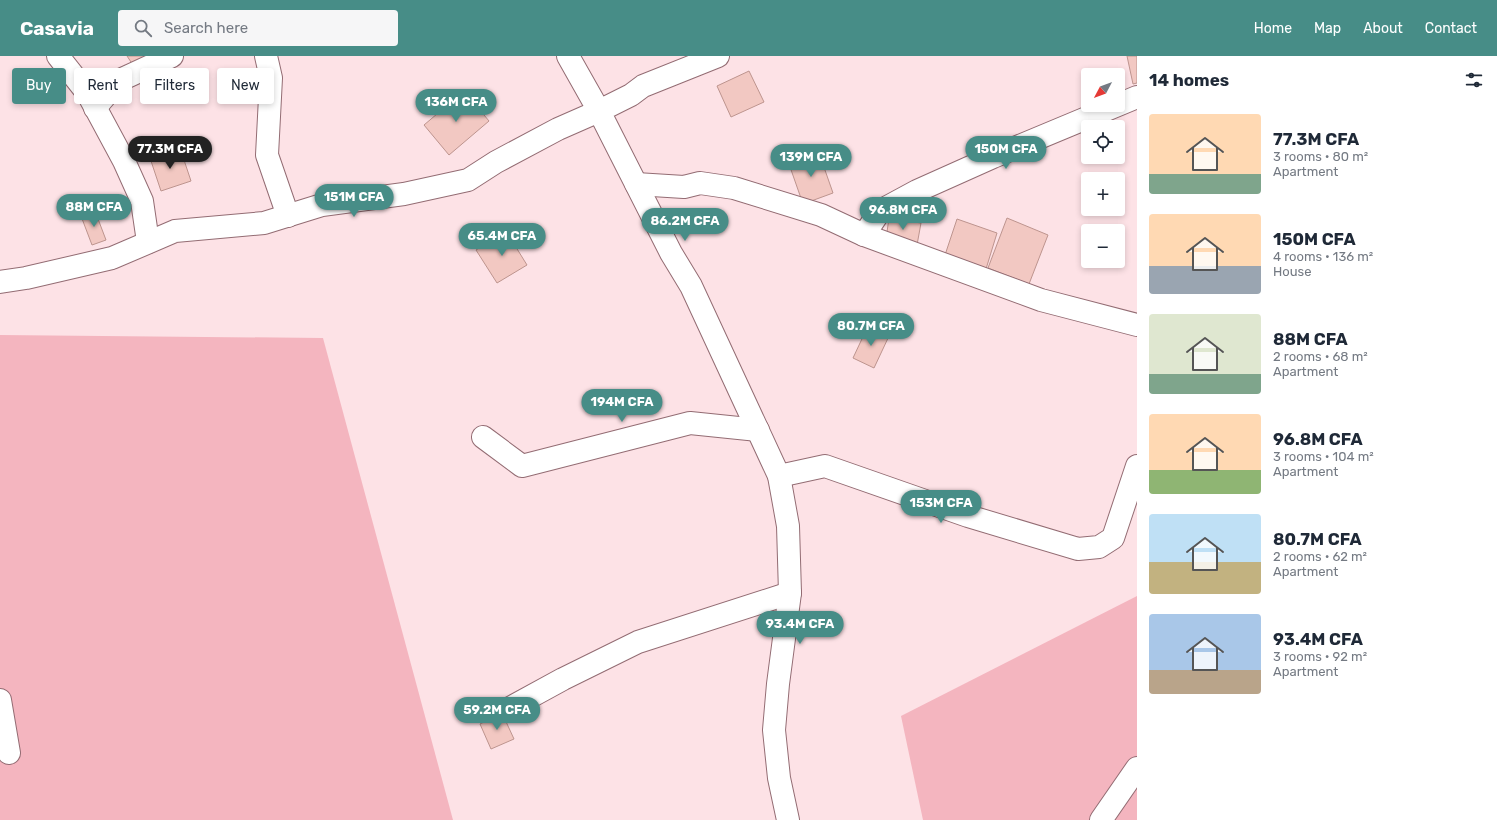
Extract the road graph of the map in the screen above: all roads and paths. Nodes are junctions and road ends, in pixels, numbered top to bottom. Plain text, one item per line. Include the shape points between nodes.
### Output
1 (58, 56) edge
2 (172, 56) edge
3 (266, 56) edge
4 (568, 56) edge
5 (718, 56) edge
6 (1137, 97) edge
7 (95, 108) junction
8 (599, 111) junction
9 (636, 184) junction
10 (288, 216) junction
11 (864, 235) junction
12 (148, 242) junction
13 (0, 282) edge
14 (1137, 325) edge
15 (758, 430) junction
16 (483, 437) dead end
17 (1137, 466) edge
18 (779, 476) junction
19 (790, 593) junction
20 (0, 700) edge
21 (508, 709) dead end
22 (9, 753) dead end
23 (1137, 768) edge
24 (788, 820) edge
25 (1101, 820) edge

1 - 7 street via 88,94
2 - 7 street via 118,82
3 - 10 street via 271,78 267,156
4 - 8 street
5 - 8 street via 643,86 631,96
6 - 11 street via 917,191 880,211
7 - 12 street via 142,201
8 - 9 street
8 - 10 street via 558,129 468,180 404,194 322,205
9 - 11 street via 684,188 700,183 734,188 821,215
9 - 15 street via 671,254 691,286
10 - 12 street via 264,223 175,231
11 - 14 street via 1041,300
12 - 13 street via 112,258
15 - 16 street via 690,423 522,466
15 - 18 street
17 - 18 street via 1113,538 1099,547 1078,549 968,516 825,466
18 - 19 street via 788,526
19 - 21 street via 638,642
19 - 24 street via 774,730 779,778
20 - 22 street
23 - 25 street

